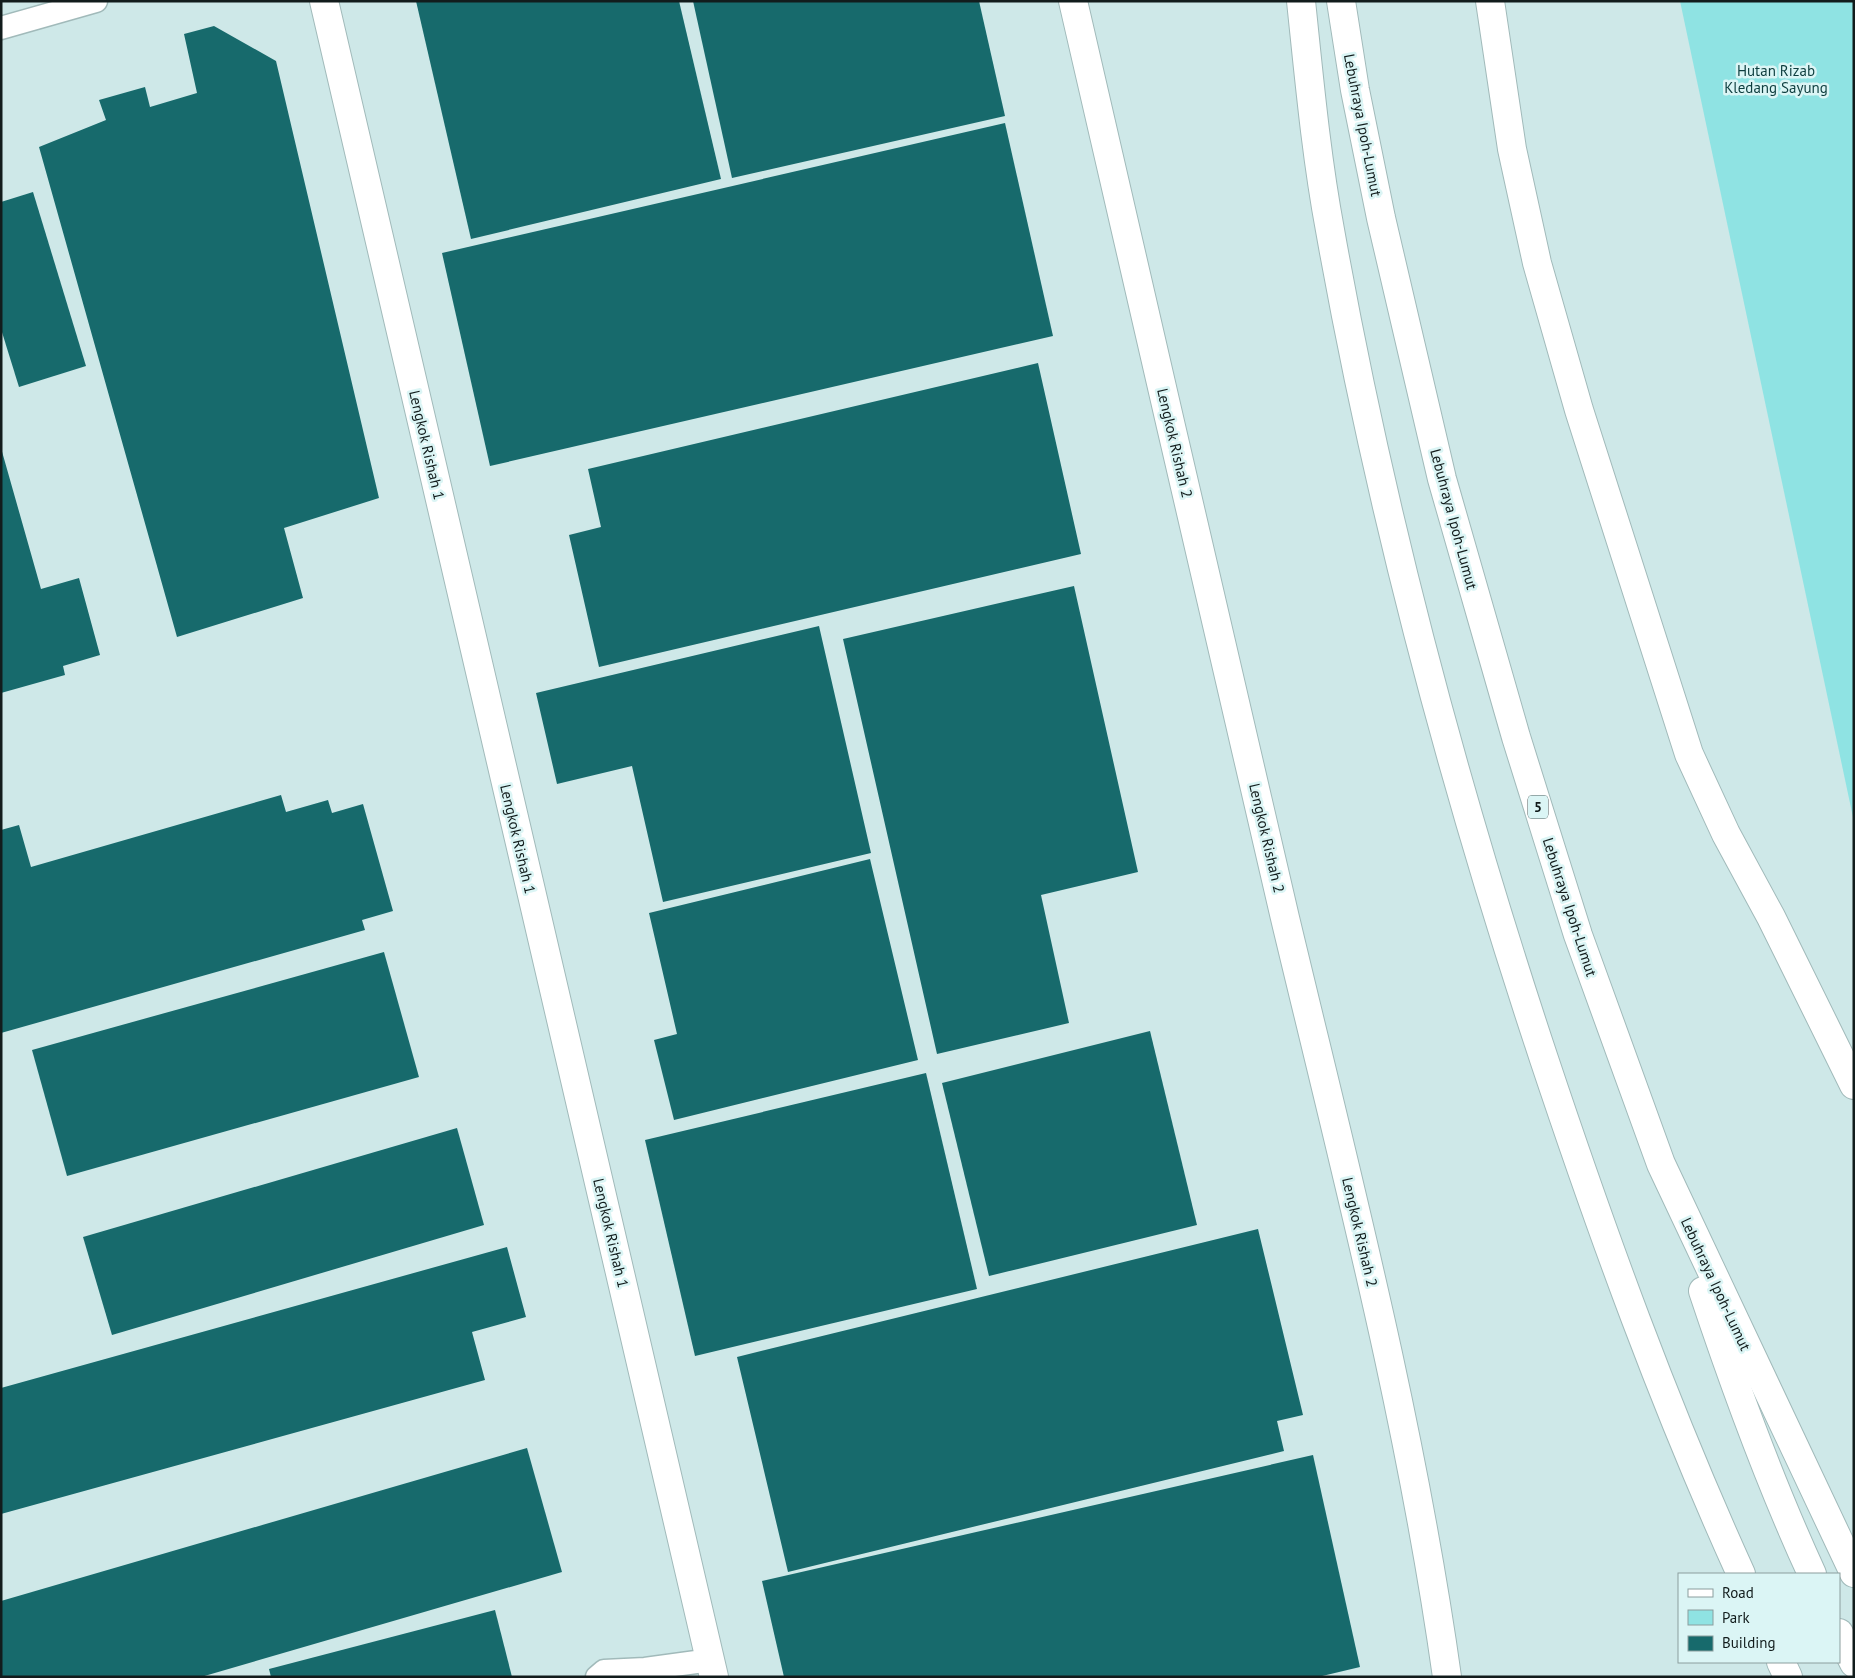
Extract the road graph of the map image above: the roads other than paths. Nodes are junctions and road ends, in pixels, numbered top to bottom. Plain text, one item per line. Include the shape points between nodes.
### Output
1 (96, 1) edge
2 (324, 1) edge
3 (1073, 1) edge
4 (1301, 1) edge
5 (1341, 1) edge
6 (1490, 1) edge
7 (1, 28) edge
8 (1854, 1085) edge
9 (1661, 1164) junction
10 (1741, 1573) edge
11 (1812, 1573) edge
12 (1854, 1573) edge
13 (1840, 1635) edge
14 (1781, 1663) edge
15 (1854, 1663) edge
16 (712, 1668) edge
17 (597, 1677) edge
18 (1447, 1677) edge
19 (1788, 1677) edge

1 - 7 lane
2 - 16 main road, Lengkok Rishah 1
3 - 18 main road, Lengkok Rishah 2 via 1386,1343 1434,1584
4 - 10 main road via 1335,256 1382,493 1451,756 1509,956 1587,1188 1650,1357
5 - 9 main road, Lebuhraya Ipoh-Lumut / 5 via 1381,218 1442,479 1516,738 1563,888
6 - 8 main road via 1512,149 1537,263 1581,420 1688,754
9 - 11 main road via 1723,1351 1793,1534
9 - 12 main road, Lebuhraya Ipoh-Lumut / 5
13 - 15 main road
14 - 19 main road
16 - 17 lane via 604,1671

